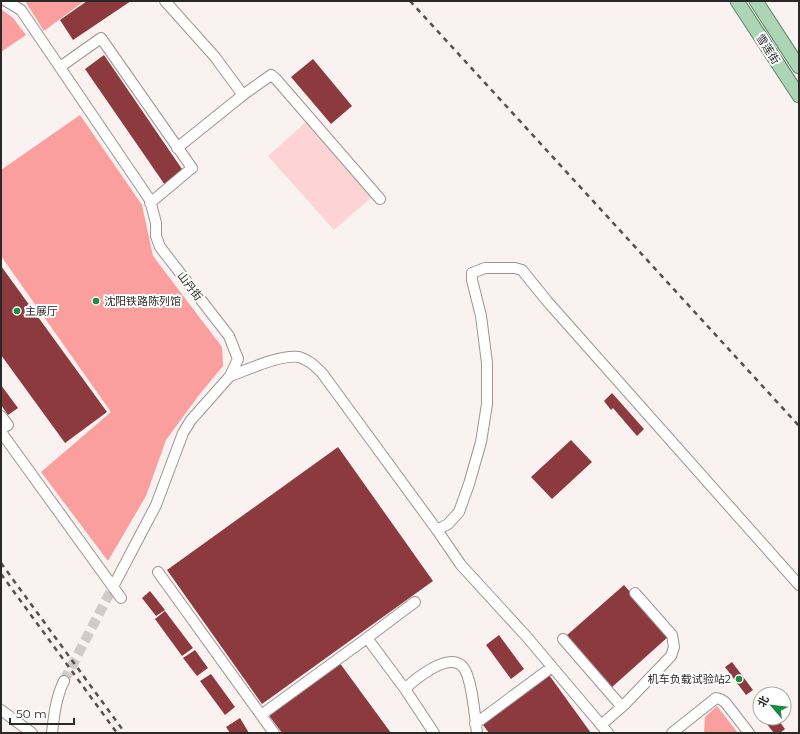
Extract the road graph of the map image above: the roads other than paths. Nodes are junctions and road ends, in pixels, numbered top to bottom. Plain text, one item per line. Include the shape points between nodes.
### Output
1 (6, 1) edge
2 (165, 1) edge
3 (737, 1) edge
4 (756, 1) edge
5 (60, 67) junction
6 (799, 67) edge
7 (243, 95) junction
8 (799, 96) edge
9 (177, 148) junction
10 (380, 199) dead end
11 (150, 203) junction
12 (230, 376) junction
13 (1, 416) edge
14 (1, 430) edge
15 (437, 530) junction
16 (158, 572) dead end
17 (115, 583) tunnel mouth
18 (799, 585) edge
19 (635, 593) dead end
20 (121, 598) dead end
21 (415, 602) dead end
22 (367, 638) junction
23 (563, 639) dead end
24 (552, 667) junction
25 (64, 681) tunnel mouth
26 (405, 689) junction
27 (622, 707) junction
28 (1, 710) edge
29 (261, 715) junction
30 (476, 728) edge
31 (605, 729) edge
32 (32, 733) edge
33 (52, 733) edge
34 (274, 733) edge
35 (434, 733) edge
36 (672, 733) edge
37 (749, 733) edge

1 - 5 street, 山丹街 via 21,10
2 - 7 street via 215,57
3 - 8 main road, 雪莲街
4 - 6 main road, 雪莲街
5 - 9 street via 101,38
5 - 11 street, 山丹街
7 - 9 street
7 - 10 street via 271,76 276,79
9 - 11 street via 192,168
11 - 12 street, 山丹街 via 160,247 229,336 238,359
12 - 15 street via 273,360 298,357 310,362 322,373
12 - 17 street, 山丹街 via 191,420 183,433 156,505
13 - 14 street via 8,425
14 - 20 street
15 - 18 street via 448,524 459,512 481,442 487,404 487,363 472,273 485,268 515,268 522,270
15 - 24 street via 461,565
16 - 29 street
19 - 27 street via 672,635 674,647 671,656
21 - 22 street
22 - 26 street
22 - 29 street
23 - 27 street
24 - 30 street
24 - 31 street
25 - 33 street via 54,712
26 - 30 street via 421,675 446,662 454,661 463,666 469,681
26 - 35 street
27 - 31 street
28 - 32 street
29 - 34 street
36 - 37 street via 716,698 725,702

